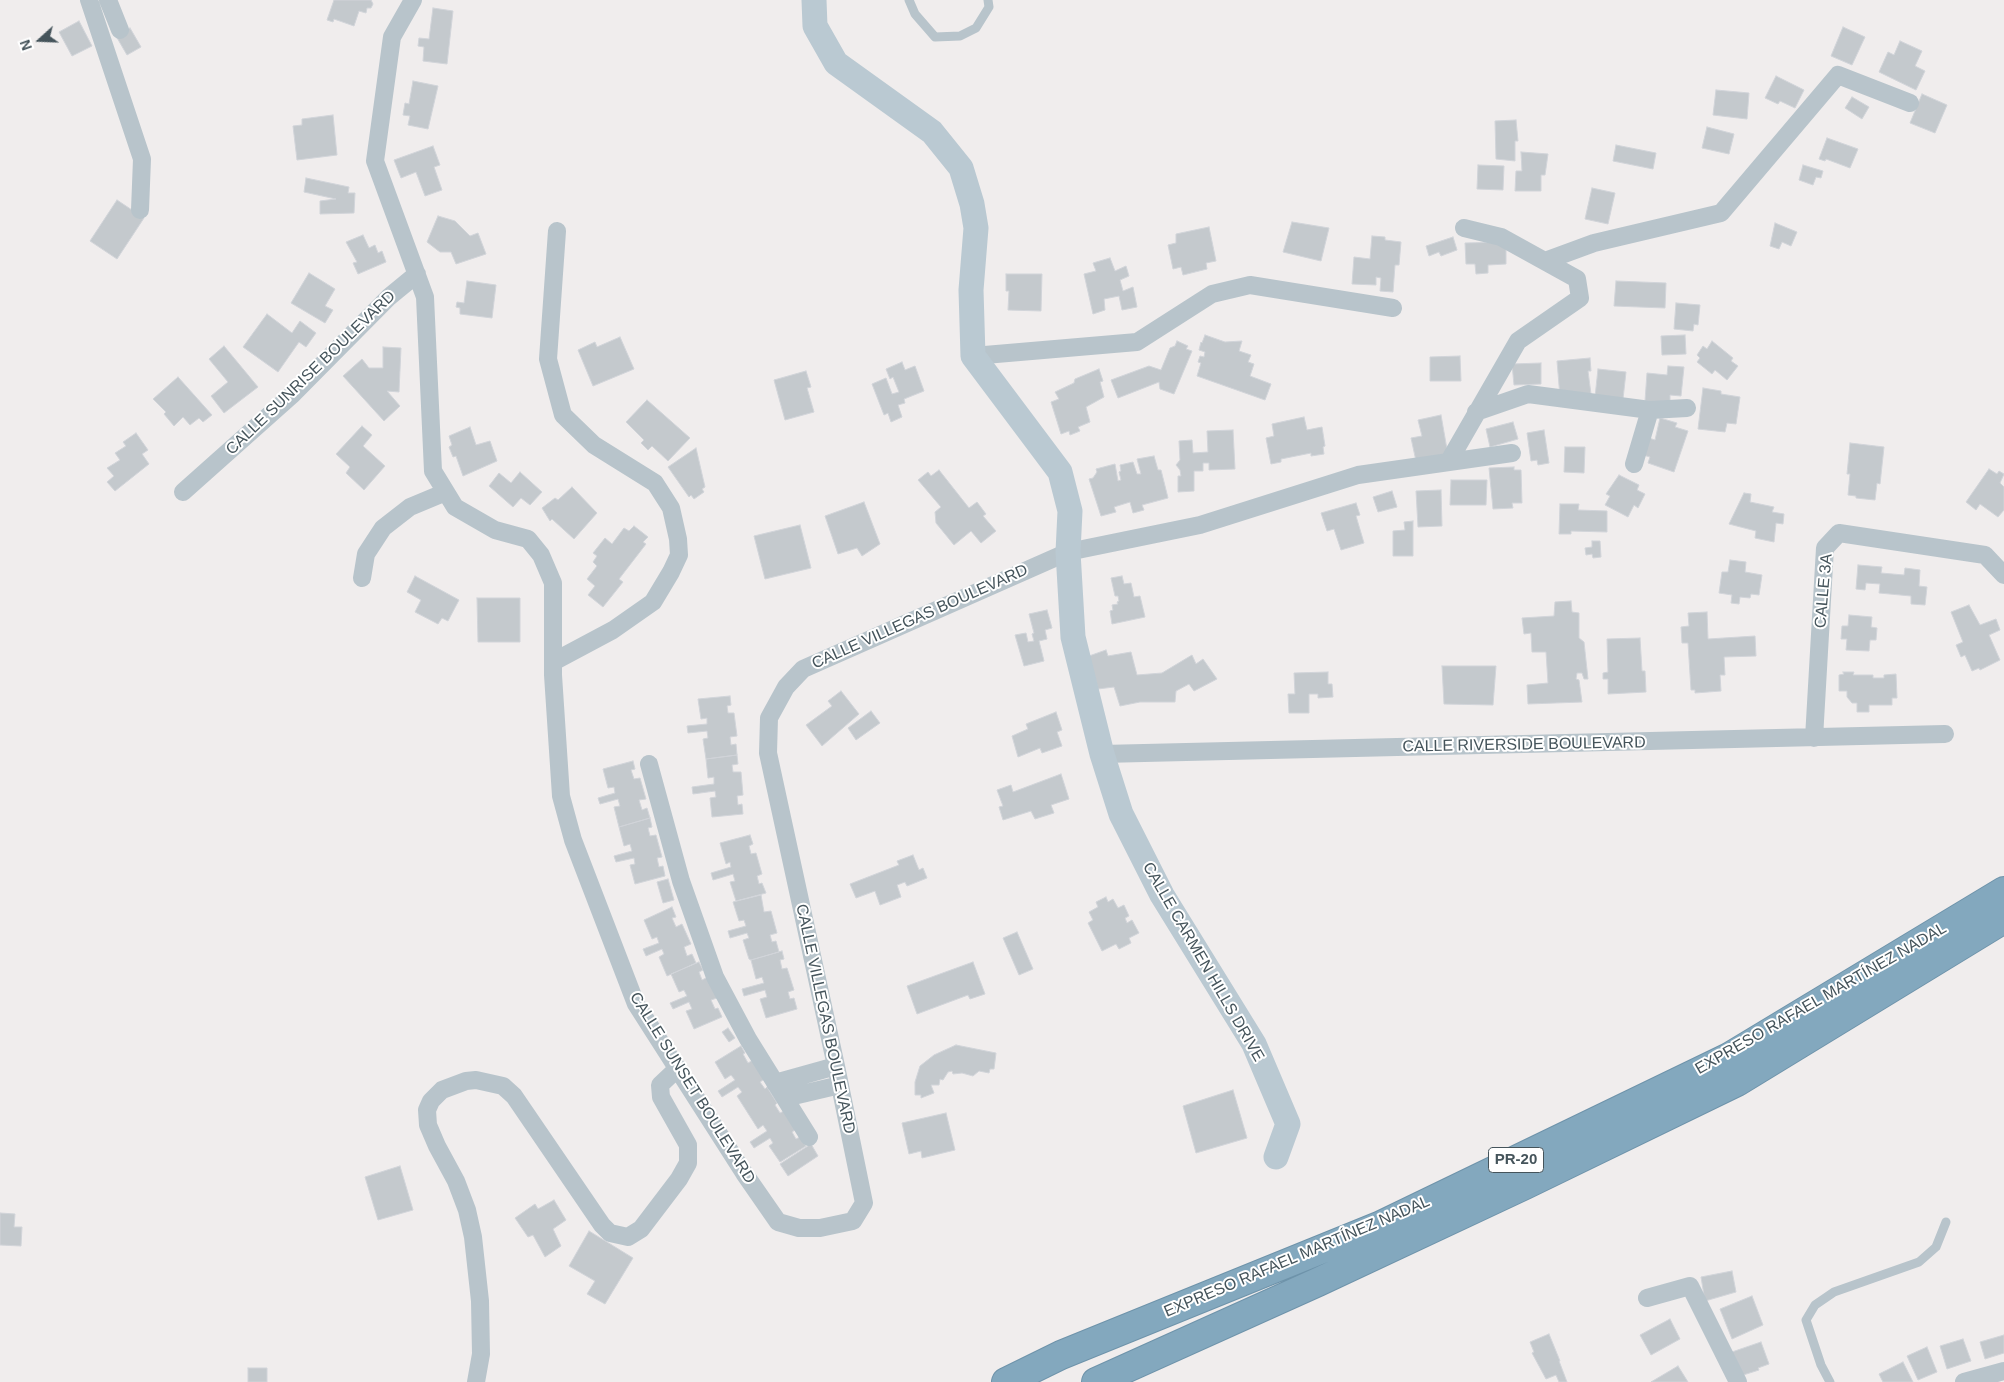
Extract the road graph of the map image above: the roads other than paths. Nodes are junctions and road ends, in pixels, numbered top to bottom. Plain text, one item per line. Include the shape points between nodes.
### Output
1 (89, 0) edge
2 (108, 0) edge
3 (413, 0) edge
4 (814, 0) edge
5 (909, 0) edge
6 (988, 0) edge
7 (120, 30) dead end
8 (1910, 102) dead end
9 (140, 210) dead end
10 (1464, 228) dead end
11 (557, 231) dead end
12 (1545, 261) junction
13 (417, 274) junction
14 (1392, 308) dead end
15 (973, 356) junction
16 (1687, 408) dead end
17 (1650, 410) junction
18 (1476, 412) junction
19 (1512, 452) dead end
20 (1449, 461) junction
21 (1634, 464) dead end
22 (183, 492) dead end
23 (446, 492) junction
24 (1068, 552) junction
25 (2004, 576) edge
26 (362, 578) dead end
27 (553, 662) junction
28 (1945, 734) dead end
29 (1814, 738) junction
30 (1102, 754) junction
31 (649, 764) dead end
32 (2004, 891) edge
33 (2004, 919) edge
34 (836, 1066) junction
35 (678, 1068) junction
36 (840, 1086) junction
37 (780, 1091) junction
38 (808, 1137) dead end
39 (1276, 1157) dead end
40 (853, 1221) joint
41 (1946, 1222) dead end
42 (1648, 1298) dead end
43 (2004, 1371) edge
44 (476, 1382) edge
45 (1006, 1382) edge
46 (1096, 1382) edge
47 (1738, 1382) edge
48 (1830, 1382) edge
49 (1964, 1382) edge

1 - 9 street via 142,159
2 - 7 street
3 - 13 street, CALLE SUNSET BOULEVARD via 392,37 375,160
4 - 15 street via 814,26 836,63 932,132 961,168 976,228 972,290
5 - 6 lane via 915,14 935,37 960,36 976,28 989,7
8 - 12 street via 1838,75 1721,213 1594,243
10 - 12 street via 1501,237
11 - 27 street via 548,359 563,415 594,446 655,483 671,508 679,556 653,602 613,630
12 - 18 street via 1577,279 1580,298 1518,341
13 - 22 street, CALLE SUNRISE BOULEVARD via 389,297 293,394
13 - 23 street, CALLE SUNSET BOULEVARD via 425,297 433,471
14 - 15 street via 1250,285 1212,294 1137,342
15 - 24 street, CALLE CARMEN HILLS DRIVE via 1060,472 1070,511
16 - 17 street
17 - 18 street via 1528,394
17 - 21 street
18 - 20 street
19 - 20 street, CALLE VILLEGAS BOULEVARD
20 - 24 street, CALLE VILLEGAS BOULEVARD via 1358,475 1200,526
23 - 26 street via 410,507 383,528 366,554
23 - 27 street, CALLE SUNSET BOULEVARD via 455,507 495,530 528,539 542,555 552,583
24 - 30 street, CALLE CARMEN HILLS DRIVE via 1074,637
24 - 34 street, CALLE VILLEGAS BOULEVARD via 803,669 786,688 769,718 768,752
25 - 29 street, CALLE 3A via 1985,555 1839,533 1825,548
27 - 35 street, CALLE SUNSET BOULEVARD via 561,796 573,840 636,1004
28 - 29 street, CALLE RIVERSIDE BOULEVARD
29 - 30 street, CALLE RIVERSIDE BOULEVARD
30 - 39 street, CALLE CARMEN HILLS DRIVE via 1121,814 1162,896 1254,1044 1288,1124
31 - 37 street via 681,881 716,977
32 - 45 highway, EXPRESO RAFAEL MARTÍNEZ NADAL / PR-20 via 1729,1057 1379,1226 1061,1355
33 - 46 highway, EXPRESO RAFAEL MARTÍNEZ NADAL / PR-20 via 1737,1082 1318,1282
34 - 36 street, CALLE VILLEGAS BOULEVARD
34 - 37 street
35 - 40 street, CALLE SUNSET BOULEVARD via 778,1222 799,1228 820,1228
35 - 44 street via 660,1085 661,1097 688,1145 688,1163 641,1229 628,1236 610,1233 602,1225 514,1096 503,1086 466,1081 442,1090 432,1101 427,1110 428,1125 456,1182 473,1237 481,1354
36 - 37 street
36 - 40 street, CALLE VILLEGAS BOULEVARD via 864,1203
37 - 38 street
41 - 48 lane via 1936,1247 1919,1262 1834,1292 1815,1305 1806,1320
42 - 47 street via 1690,1286
43 - 49 street

